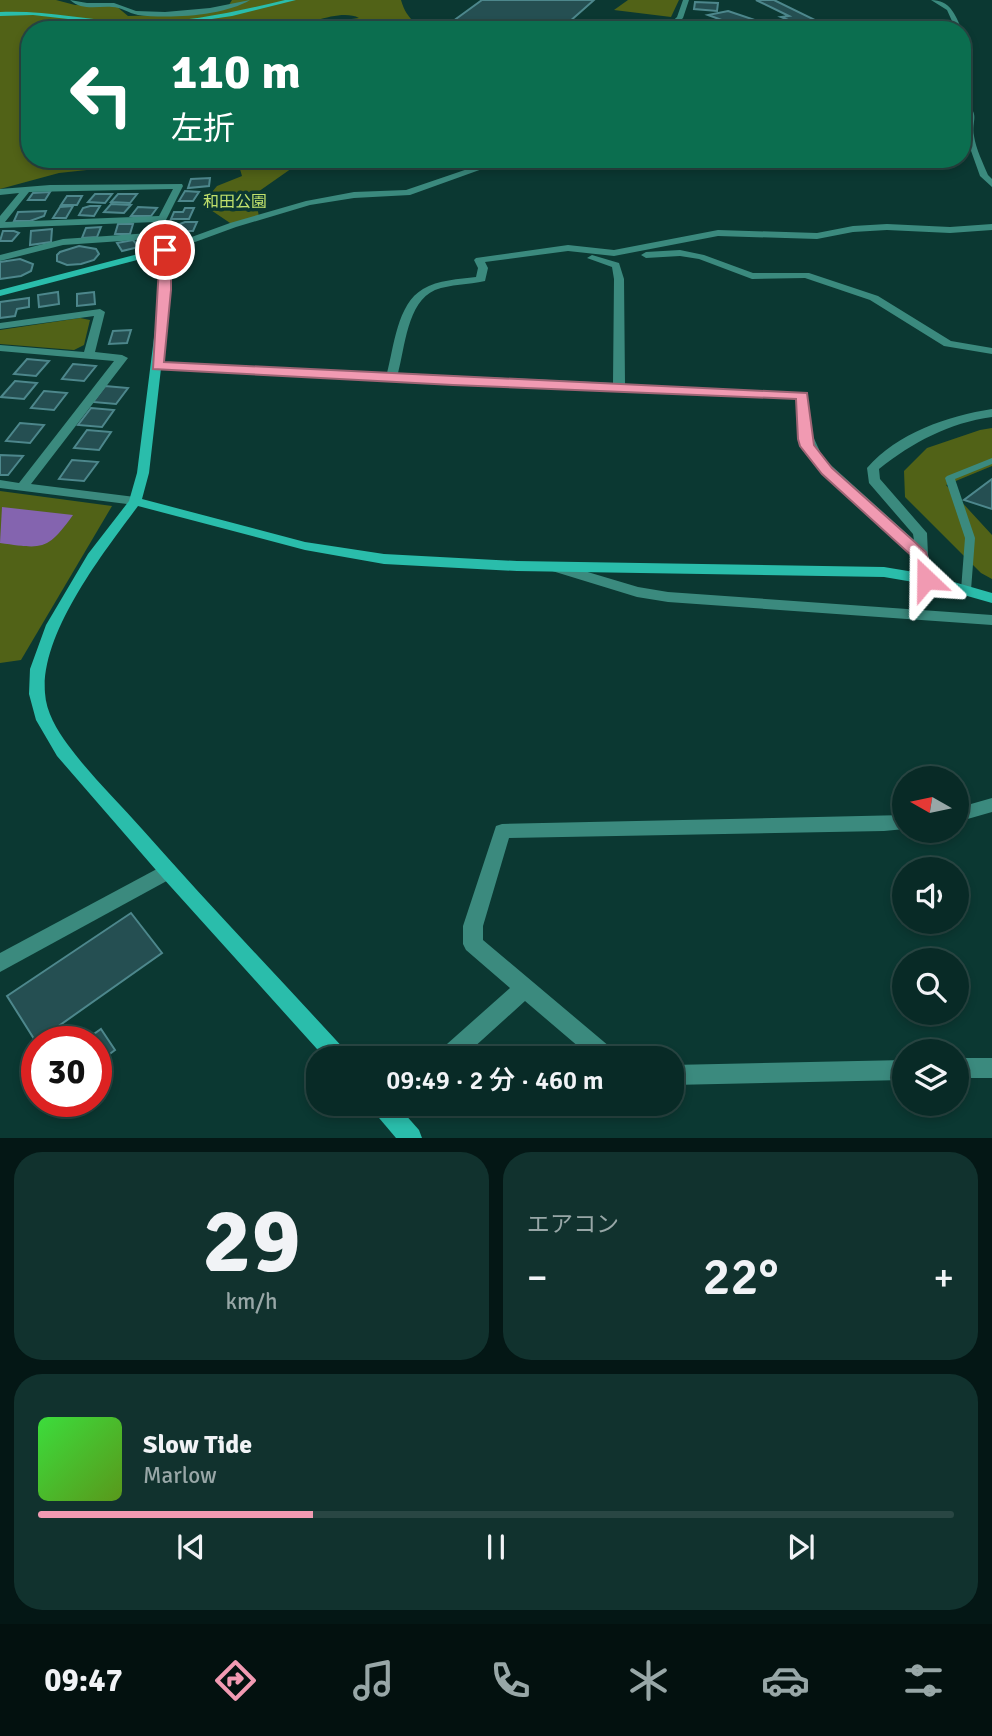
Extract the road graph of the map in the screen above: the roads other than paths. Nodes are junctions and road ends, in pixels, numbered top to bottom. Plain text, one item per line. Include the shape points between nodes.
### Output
1 (72, 0) edge
2 (226, 0) edge
3 (247, 0) edge
4 (293, 0) edge
5 (686, 0) edge
6 (934, 0) edge
7 (219, 6) junction
8 (0, 15) edge
9 (107, 21) edge
10 (196, 21) edge
11 (676, 21) edge
12 (955, 21) edge
13 (971, 140) edge
14 (480, 168) edge
15 (992, 184) edge
16 (26, 190) junction
17 (0, 192) edge
18 (4, 213) edge
19 (160, 219) junction
20 (0, 224) edge
21 (992, 226) edge
22 (153, 236) junction
23 (165, 250) junction
24 (553, 250) junction
25 (614, 253) junction
26 (0, 258) edge
27 (0, 293) edge
28 (0, 326) edge
29 (0, 348) edge
30 (992, 351) edge
31 (89, 355) junction
32 (157, 366) junction
33 (392, 377) junction
34 (619, 388) junction
35 (992, 412) edge
36 (992, 461) edge
37 (0, 484) edge
38 (22, 487) junction
39 (135, 501) junction
40 (921, 555) junction
41 (551, 566) junction
42 (926, 579) junction
43 (966, 590) junction
44 (992, 598) edge
45 (992, 620) edge
46 (992, 805) edge
47 (970, 811) edge
48 (892, 823) edge
49 (168, 872) junction
50 (0, 963) edge
51 (524, 989) junction
52 (328, 1046) edge
53 (460, 1046) edge
54 (593, 1046) edge
55 (969, 1068) edge
56 (992, 1068) edge
57 (892, 1070) edge
58 (684, 1075) edge
59 (394, 1116) edge
60 (411, 1138) edge

1 - 7 street via 120,6 141,14 206,11
2 - 7 street
3 - 7 street
4 - 10 street
5 - 11 street
6 - 12 street via 950,9
8 - 9 street via 54,13
13 - 15 street via 984,176
14 - 23 street via 407,193 354,195 309,204
16 - 17 street
16 - 18 street
16 - 19 street via 179,186
18 - 20 street
19 - 20 street
19 - 22 street
21 - 25 street via 950,230 876,227 817,236 718,233
22 - 23 street
22 - 26 street via 63,242
23 - 27 street
23 - 32 street
24 - 25 street
24 - 33 street via 479,260 481,279 428,290 416,298
24 - 34 street via 616,265
25 - 30 street via 624,257 680,253 752,276 806,275 874,298 948,344
28 - 31 street via 100,312
29 - 31 street
31 - 38 street via 122,358
32 - 33 street
32 - 39 street
33 - 34 street
34 - 40 street via 802,395 807,446 827,471
35 - 40 street via 934,427 873,468 874,480 920,533
36 - 43 lane via 950,478 970,538
37 - 38 street
38 - 39 street
39 - 41 street via 327,550 384,559
39 - 49 street via 93,557 53,625 38,669 37,694 44,720 63,751
40 - 42 street
41 - 42 street via 832,569
41 - 45 street via 668,597
42 - 43 street
43 - 44 street
46 - 47 street
48 - 51 street via 502,831 473,926 473,944
49 - 50 street
49 - 52 street
51 - 53 street
51 - 54 street
55 - 56 street
57 - 58 street
59 - 60 street

